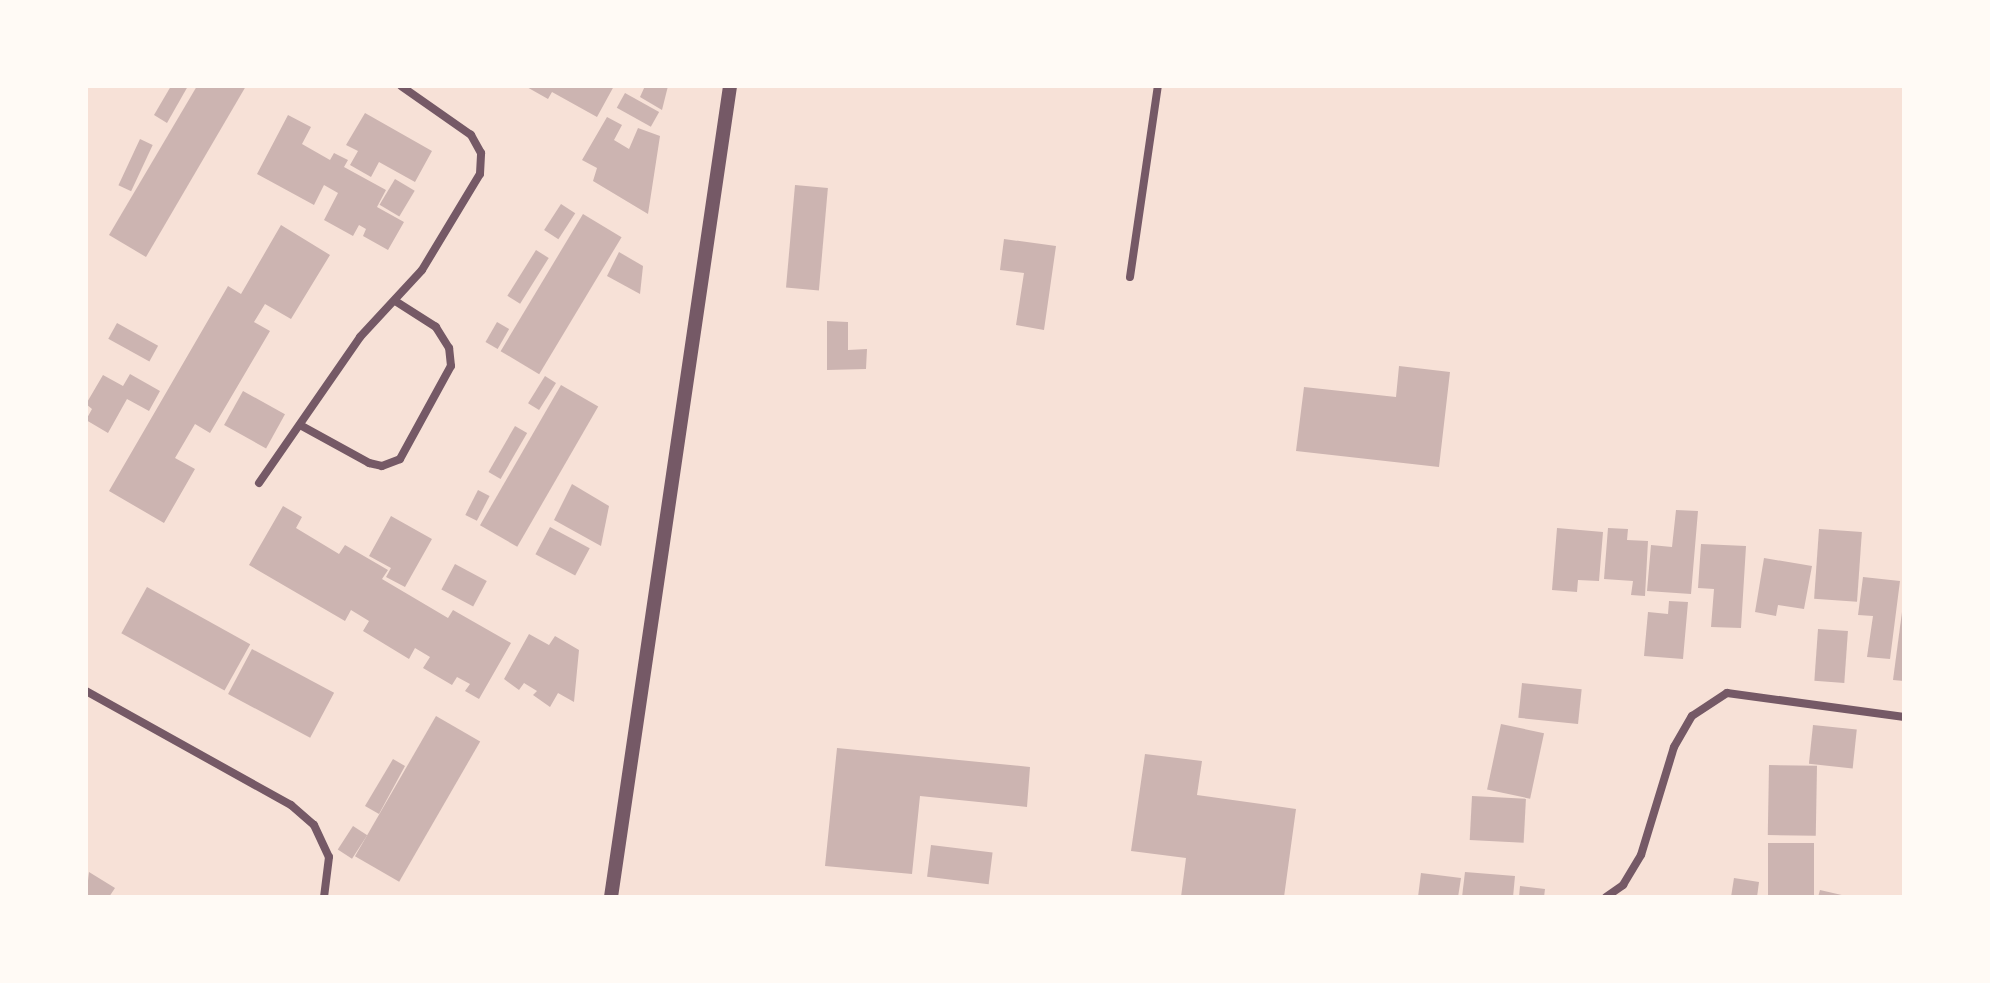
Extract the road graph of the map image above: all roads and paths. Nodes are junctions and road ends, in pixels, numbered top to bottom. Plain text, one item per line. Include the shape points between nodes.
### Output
1 (401, 86) edge
2 (730, 86) edge
3 (1158, 86) edge
4 (1130, 277) dead end
5 (395, 301) junction
6 (300, 425) junction
7 (259, 483) dead end
8 (86, 691) edge
9 (1904, 717) edge
10 (324, 897) edge
11 (611, 897) edge
12 (1606, 897) edge

1 - 5 street via 471,135 481,153 480,174 422,270
2 - 11 street
3 - 4 street
5 - 6 street via 360,337
5 - 6 street via 436,327 449,348 451,366 400,459 382,466 369,463
6 - 7 street
8 - 10 street via 291,805 314,825 329,857
9 - 12 street via 1727,693 1692,716 1674,747 1641,855 1623,885

